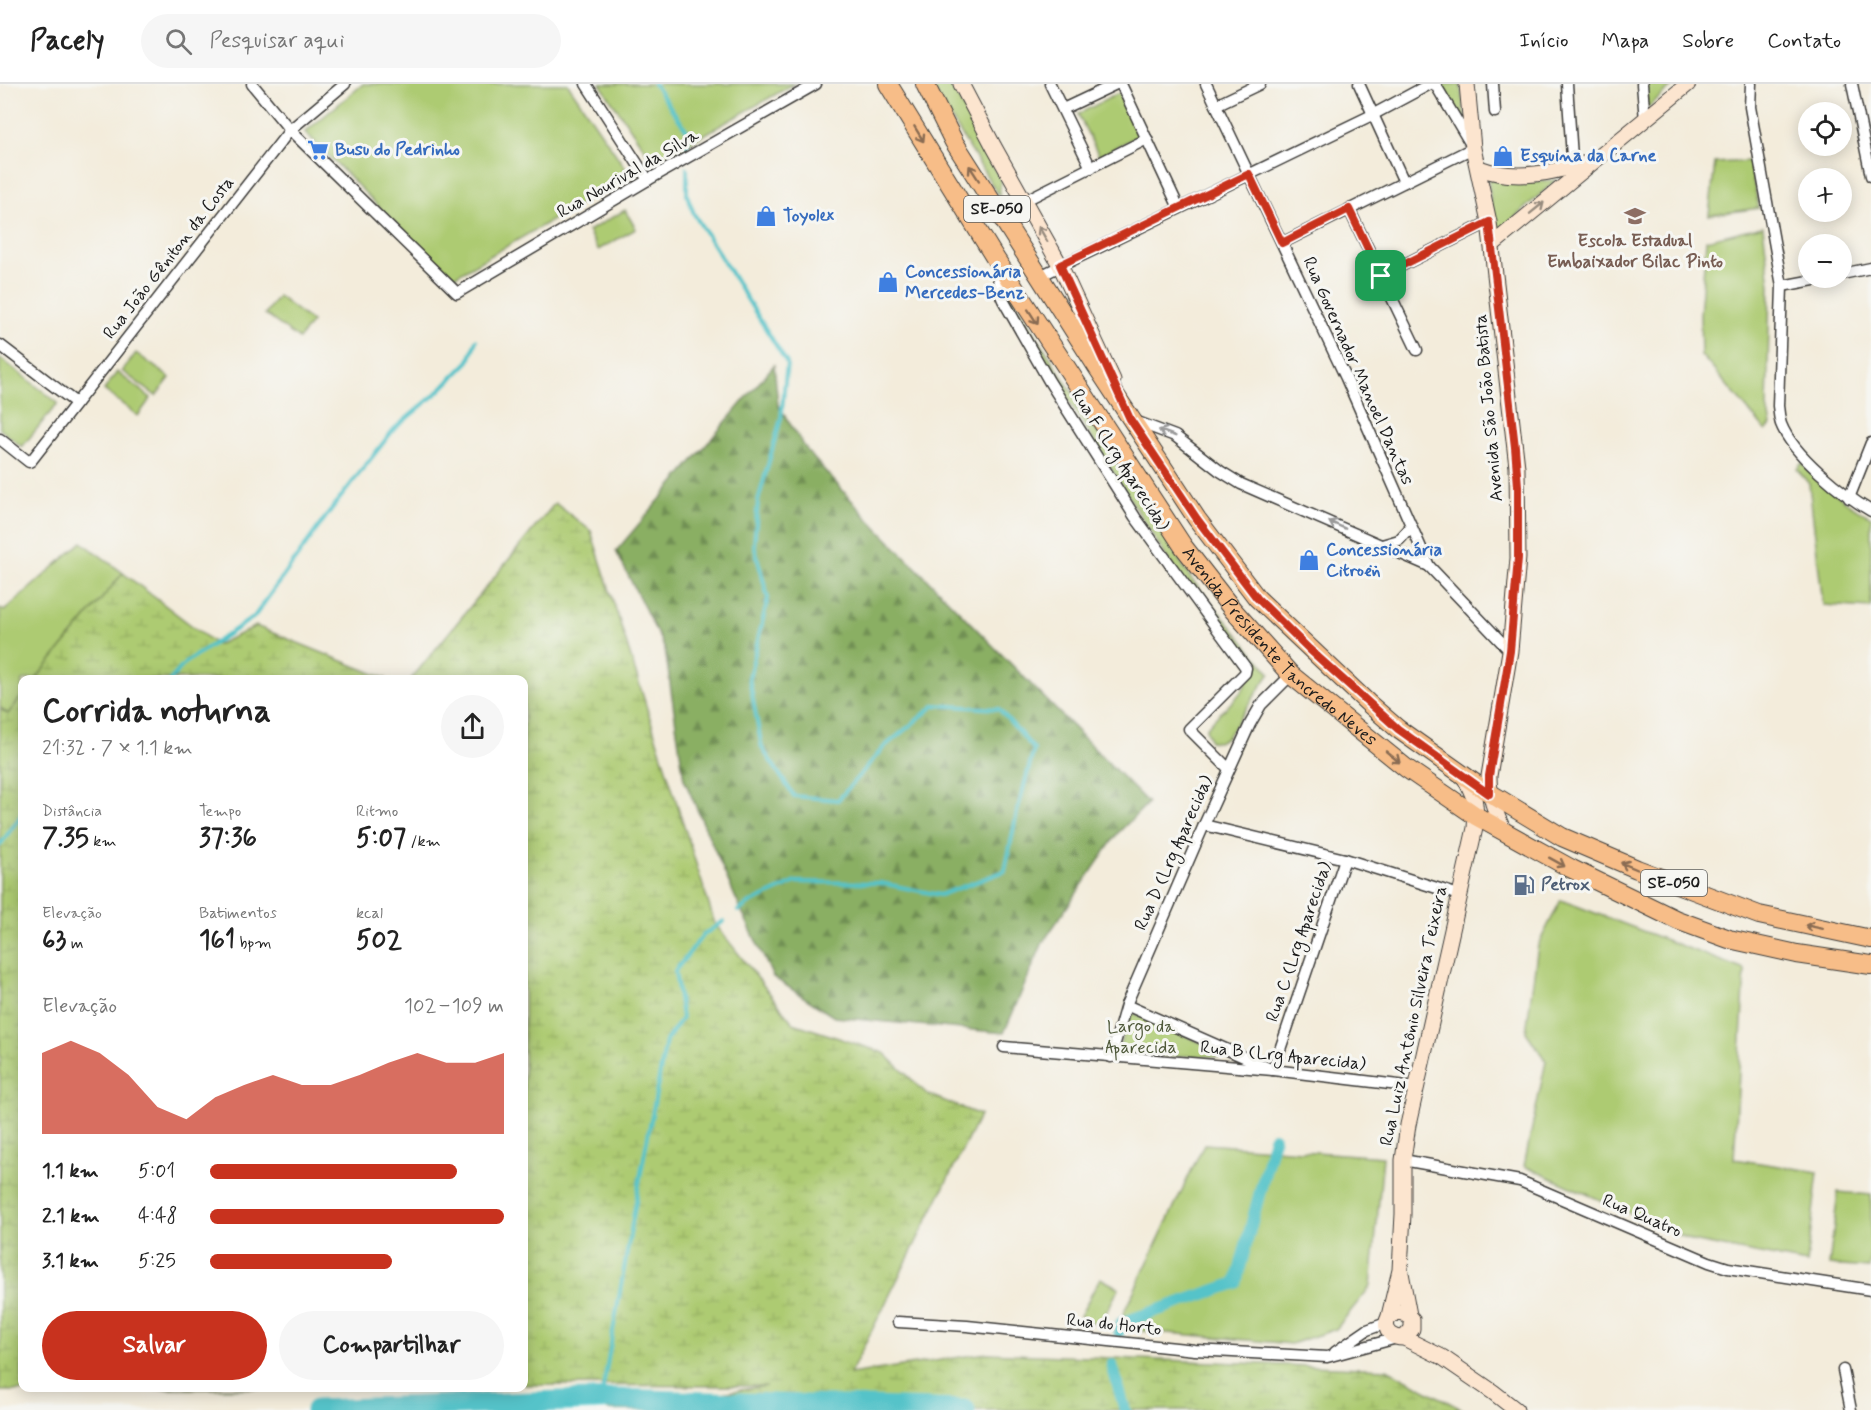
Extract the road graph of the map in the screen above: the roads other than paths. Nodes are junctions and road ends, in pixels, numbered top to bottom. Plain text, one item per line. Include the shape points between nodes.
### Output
1 (252, 84) edge
2 (345, 84) edge
3 (586, 84) edge
4 (816, 84) edge
5 (888, 84) edge
6 (925, 84) edge
7 (961, 84) edge
8 (1050, 84) edge
9 (1116, 84) edge
10 (1121, 84) edge
11 (1206, 84) edge
12 (1260, 84) edge
13 (1359, 84) edge
14 (1430, 84) edge
15 (1435, 84) edge
16 (1467, 84) edge
17 (1493, 84) edge
18 (1567, 84) edge
19 (1642, 84) edge
20 (1688, 84) edge
21 (1751, 84) edge
22 (1852, 84) edge
23 (1216, 105) junction
24 (1063, 109) junction
25 (1495, 112) dead end
26 (1374, 114) junction
27 (1645, 120) junction
28 (290, 130) junction
29 (1147, 140) junction
30 (1473, 148) junction
31 (1091, 168) junction
32 (1479, 168) junction
33 (1573, 173) junction
34 (1249, 174) junction
35 (1871, 176) edge
36 (648, 180) junction
37 (1404, 182) junction
38 (1024, 201) junction
39 (1179, 208) junction
40 (1349, 209) junction
41 (1489, 222) junction
42 (1282, 243) junction
43 (1491, 245) junction
44 (995, 258) junction
45 (1060, 265) junction
46 (1871, 268) edge
47 (1852, 272) edge
48 (1040, 276) junction
49 (1381, 276) junction
50 (1798, 283) edge
51 (1782, 286) junction
52 (0, 345) edge
53 (1418, 350) dead end
54 (76, 403) junction
55 (1130, 419) junction
56 (0, 439) edge
57 (1871, 443) edge
58 (1849, 498) junction
59 (1871, 511) edge
60 (1411, 527) junction
61 (1382, 545) junction
62 (1429, 566) junction
63 (1510, 651) junction
64 (1291, 675) junction
65 (1229, 769) junction
66 (1463, 775) junction
67 (1489, 794) junction
68 (1476, 816) junction
69 (1204, 825) junction
70 (1505, 833) junction
71 (1345, 859) junction
72 (1460, 895) junction
73 (1871, 939) edge
74 (1871, 965) edge
75 (1126, 1005) junction
76 (1004, 1047) dead end
77 (1111, 1057) junction
78 (1273, 1070) junction
79 (1415, 1087) junction
80 (1403, 1160) junction
81 (1400, 1270) junction
82 (1871, 1290) edge
83 (1388, 1319) junction
84 (1411, 1319) junction
85 (898, 1322) dead end
86 (1400, 1338) junction
87 (1327, 1357) junction
88 (1442, 1357) junction
89 (1843, 1370) dead end
90 (1515, 1410) edge
91 (1851, 1410) edge

1 - 28 street
2 - 28 street, Rua João Gêniton da Costa
3 - 36 street
4 - 36 street, Rua Nourival da Silva
5 -> 44 main road, Avenida Presidente Tancredo Neves / SE-050
48 -> 6 main road, Avenida Presidente Tancredo Neves / SE-050 via 954,142
7 - 38 street
8 - 24 street
9 - 24 street
10 - 29 street
11 - 23 street, Rua Governador Manoel Dantas
12 - 23 street
13 - 26 street
14 - 26 street
15 - 30 street
16 - 30 street, Avenida São João Batista
17 - 25 street
18 - 33 street
19 - 27 street
20 - 27 street
21 - 51 street via 1750,107
22 - 35 street
23 - 34 street, Rua Governador Manoel Dantas
24 - 31 street
26 - 34 street
26 - 37 street
27 - 33 street via 1597,160
28 - 36 street, Rua Nourival da Silva via 457,293
28 - 54 street, Rua João Gêniton da Costa
29 - 31 street
29 - 39 street
30 - 32 street, Avenida São João Batista
30 - 37 street
31 - 38 street
32 - 33 street via 1521,175
32 - 41 street, Avenida São João Batista
43 -> 33 street
34 - 39 street
34 - 42 street, Rua Governador Manoel Dantas
37 - 40 street
45 -> 38 street
39 - 45 street
40 - 42 street
40 - 49 street
41 - 43 street, Avenida São João Batista
41 - 49 street
42 - 60 street, Rua Governador Manoel Dantas
43 - 63 street, Avenida São João Batista via 1518,467 1518,558
44 -> 64 main road, Avenida Presidente Tancredo Neves / SE-050 via 1183,546
44 - 65 street, Rua F (Lrg Aparecida) via 1003,300 1049,381 1135,517 1246,667 1246,672 1189,729
45 - 48 street
45 - 55 street
46 - 47 street
48 - 55 main road, Avenida Presidente Tancredo Neves / SE-050
49 - 53 street
50 - 51 street
51 - 58 street via 1780,422 1800,454
52 - 54 street
54 - 56 street, Rua João Gêniton da Costa via 30,462
61 -> 55 street via 1241,484 1175,436
55 - 66 main road, Avenida Presidente Tancredo Neves / SE-050 via 1197,519 1257,598 1398,729
57 - 58 street
58 - 59 street
60 - 61 street via 1396,542
60 - 62 street, Rua Governador Manoel Dantas
61 - 62 street
62 - 63 street, Rua Governador Manoel Dantas
63 - 67 street, Avenida São João Batista
64 - 65 street, Rua D (Lrg Aparecida) via 1255,715
64 -> 68 main road, Avenida Presidente Tancredo Neves / SE-050 via 1406,768
65 - 69 street, Rua D (Lrg Aparecida)
66 - 67 main road, Avenida Presidente Tancredo Neves / SE-050
66 - 68 street, Rua Luiz Antônio Silveira Teixeira via 1475,800
67 - 70 street, Avenida São João Batista
73 -> 67 main road, Avenida Presidente Tancredo Neves / SE-050 via 1759,915 1637,869 1562,837
68 - 70 main road, Avenida Presidente Tancredo Neves / SE-050
68 - 72 street, Rua Luiz Antônio Silveira Teixeira
69 - 71 street
69 - 75 street, Rua D (Lrg Aparecida)
70 -> 74 main road, Avenida Presidente Tancredo Neves / SE-050 via 1687,924 1729,939
71 - 72 street
71 - 78 street, Rua C (Lrg Aparecida)
72 - 79 street, Rua Luiz Antônio Silveira Teixeira
75 - 77 street, Rua D (Lrg Aparecida)
75 - 78 street
76 - 77 street, Rua B (Lrg Aparecida)
77 - 78 street, Rua B (Lrg Aparecida)
78 - 79 street, Rua B (Lrg Aparecida)
79 - 80 street, Rua Luiz Antônio Silveira Teixeira
80 - 81 street, Rua Luiz Antônio Silveira Teixeira
80 - 82 street, Rua Quatro via 1511,1178 1728,1268
81 - 83 street
81 - 84 street
83 - 84 street via 1395,1312 1402,1312
83 - 86 street via 1387,1330
83 - 87 street
84 - 86 street via 1409,1335
84 - 88 street
85 - 87 street, Rua do Horto via 1195,1350
86 - 87 street, Rua do Horto
86 - 88 street
88 - 90 street
89 - 91 street

